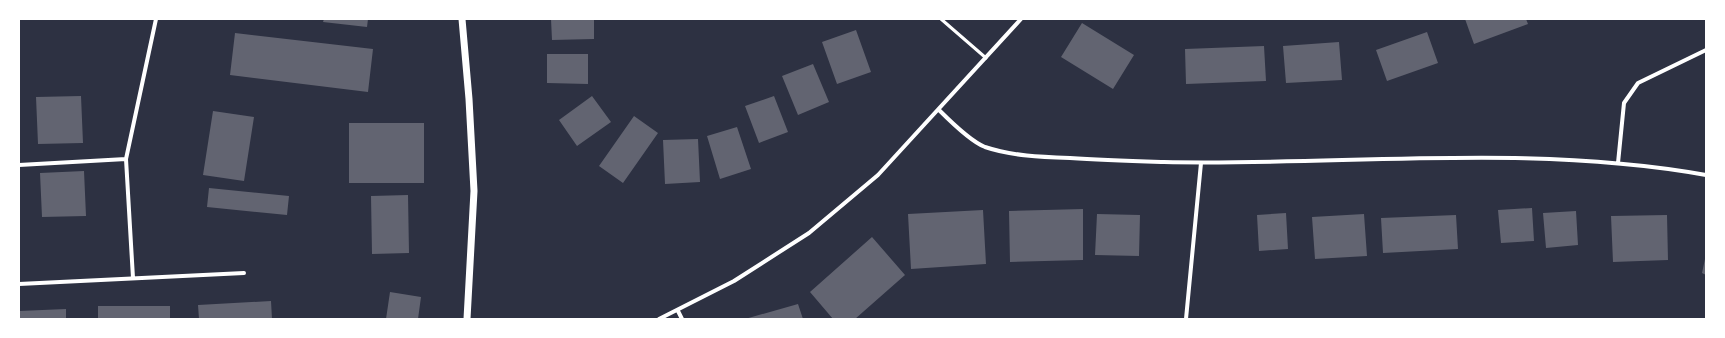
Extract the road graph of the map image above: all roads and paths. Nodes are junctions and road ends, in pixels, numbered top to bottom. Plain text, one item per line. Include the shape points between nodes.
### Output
1 (156, 19) edge
2 (462, 19) edge
3 (941, 19) edge
4 (1021, 19) edge
5 (1706, 50) edge
6 (986, 58) junction
7 (939, 110) junction
8 (126, 159) junction
9 (1201, 163) junction
10 (1618, 163) junction
11 (19, 165) edge
12 (1706, 174) edge
13 (244, 272) dead end
14 (133, 278) junction
15 (19, 284) edge
16 (678, 311) junction
17 (467, 319) edge
18 (659, 319) edge
19 (682, 319) edge
20 (1186, 319) edge

1 - 8 street
2 - 17 street via 474,191
3 - 6 lane
4 - 6 street
5 - 10 street via 1638,83 1624,103
6 - 7 street
7 - 9 street via 982,146 1019,156
7 - 16 street via 878,175 809,233 734,281
8 - 11 street
8 - 14 street
9 - 10 street via 1498,158
9 - 20 street
10 - 12 street
13 - 14 street
14 - 15 street
16 - 18 street
16 - 19 street

